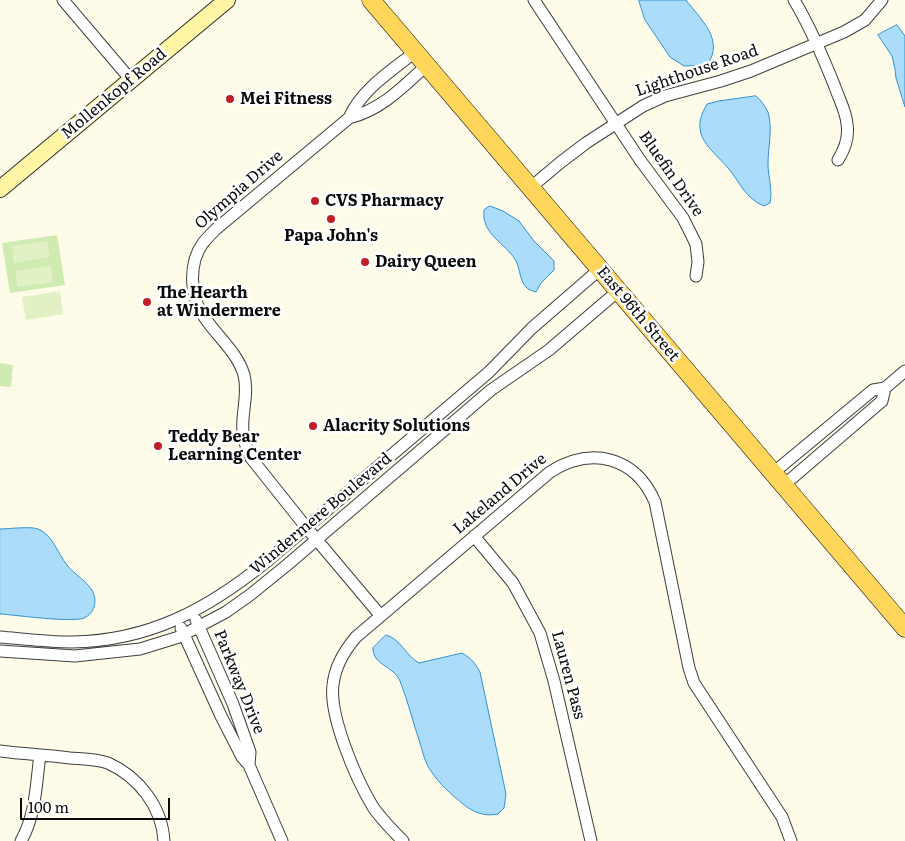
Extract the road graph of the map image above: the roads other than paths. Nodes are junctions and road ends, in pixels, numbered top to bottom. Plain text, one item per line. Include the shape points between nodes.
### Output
1 (63, 0) edge
2 (227, 0) edge
3 (371, 0) edge
4 (534, 0) edge
5 (794, 0) edge
6 (882, 0) edge
7 (818, 44) junction
8 (415, 52) junction
9 (426, 66) junction
10 (131, 80) junction
11 (349, 118) junction
12 (616, 123) junction
13 (838, 160) dead end
14 (0, 188) edge
15 (530, 188) junction
16 (600, 269) junction
17 (696, 276) dead end
18 (618, 291) junction
19 (905, 371) edge
20 (885, 388) junction
21 (779, 479) junction
22 (306, 527) junction
23 (474, 536) junction
24 (316, 540) junction
25 (192, 613) junction
26 (380, 615) junction
27 (177, 620) junction
28 (200, 627) junction
29 (905, 628) edge
30 (184, 634) junction
31 (0, 637) edge
32 (0, 652) edge
33 (0, 751) edge
34 (40, 755) junction
35 (249, 765) junction
36 (21, 841) edge
37 (164, 841) edge
38 (282, 841) edge
39 (403, 841) edge
40 (591, 841) edge
41 (792, 841) edge

1 - 10 street
2 - 10 street, Mollenkopf Road
3 - 8 main road, East 96th Street
4 - 12 street, Bluefin Drive
5 - 7 street
6 - 7 street, Lighthouse Road via 860,23
7 - 12 street, Lighthouse Road via 744,74 657,100
7 - 13 street via 846,120 846,139
8 - 9 main road, East 96th Street
8 - 11 street, Olympia Drive via 362,96
9 - 11 street, Olympia Drive via 382,104
9 - 15 main road, East 96th Street
10 - 14 street, Mollenkopf Road
11 - 22 street, Olympia Drive via 216,228 203,243 194,262 195,298 199,310 235,357 244,376 243,432 248,452
12 - 15 street, Lighthouse Road
12 - 17 street, Bluefin Drive via 691,231 698,257
15 - 16 main road, East 96th Street
16 - 18 main road, East 96th Street
16 - 22 street, Windermere Boulevard via 532,328 489,372
18 - 21 main road, East 96th Street
18 - 24 street, Windermere Boulevard via 549,350 491,390
19 - 20 street
20 - 21 street via 873,390
20 - 21 street via 882,401
21 - 29 main road, East 96th Street
22 - 24 street, Olympia Drive
22 - 25 street, Windermere Boulevard via 242,582
23 - 26 street, Lakeland Drive
23 - 40 street, Lauren Pass via 513,583 540,633
23 - 41 street, Lakeland Drive via 550,472 570,461 600,458 622,465 639,476 655,502 694,683 782,817
24 - 26 street, Olympia Drive
24 - 28 street, Windermere Boulevard via 239,604
25 - 27 street, Windermere Boulevard
25 - 28 street, Parkway Drive
26 - 39 street, Lakeland Drive via 356,637 341,657 334,674 333,705 367,796
27 - 30 street, Parkway Drive
27 - 31 street, Windermere Boulevard via 147,631 101,640 73,642
28 - 30 street, Windermere Boulevard
28 - 35 street, Parkway Drive via 233,704 250,752
30 - 32 street, Windermere Boulevard via 140,649 75,656
30 - 35 street, Parkway Drive via 225,724
33 - 34 street
34 - 36 street via 31,820
34 - 37 street via 107,763 122,771 154,804 162,822
35 - 38 street, Parkway Drive

